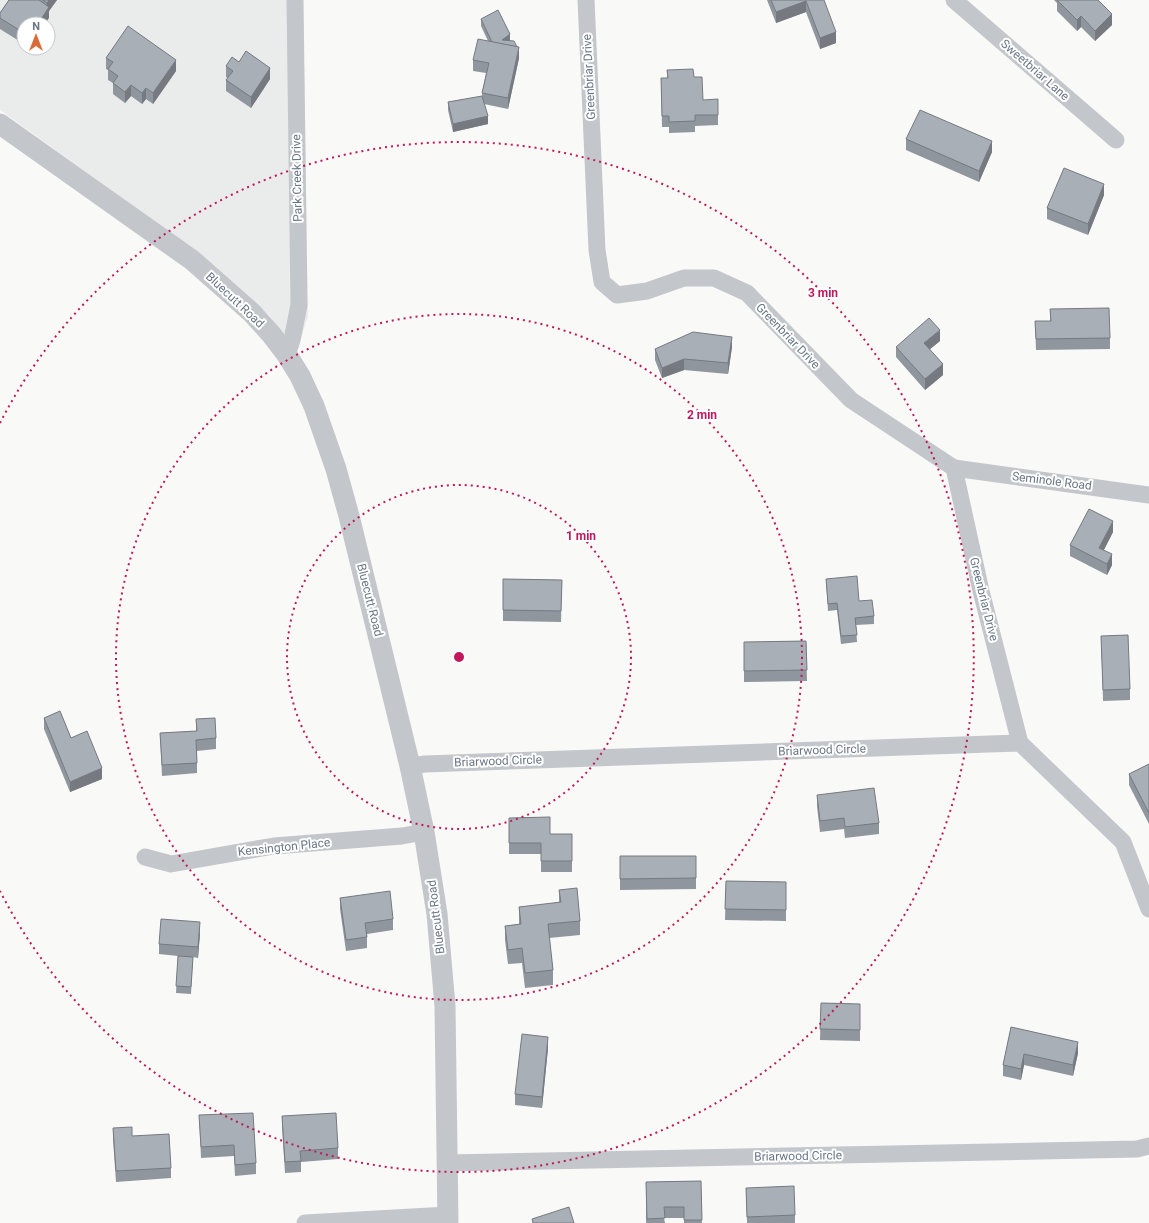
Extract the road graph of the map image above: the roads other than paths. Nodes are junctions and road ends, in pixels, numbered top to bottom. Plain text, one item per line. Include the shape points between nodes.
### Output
1 (295, 0) edge
2 (586, 0) edge
3 (954, 0) edge
4 (0, 124) edge
5 (1116, 140) dead end
6 (287, 355) junction
7 (954, 468) junction
8 (1149, 495) edge
9 (1020, 743) junction
10 (410, 766) junction
11 (424, 832) junction
12 (145, 857) dead end
13 (1149, 909) edge
14 (1149, 1146) edge
15 (448, 1163) junction
16 (448, 1219) edge
17 (305, 1223) edge

1 - 6 street, Park Creek Drive via 299,305
2 - 7 street, Greenbriar Drive via 597,250 602,282 617,295 647,291 684,278 714,278 747,294 851,400
3 - 5 street, Sweetbriar Lane
4 - 6 street, Bluecutt Road via 192,260 252,313
6 - 10 street, Bluecutt Road via 314,406 336,469
7 - 8 street, Seminole Road
7 - 9 street, Greenbriar Drive via 981,591
9 - 10 street, Briarwood Circle
9 - 13 street via 1124,842
10 - 11 street, Bluecutt Road
11 - 12 street, Kensington Place via 274,846 171,864
11 - 15 street, Bluecutt Road via 437,914 444,1006
14 - 15 street, Briarwood Circle via 1137,1149
15 - 16 street, Bluecutt Road
16 - 17 street

